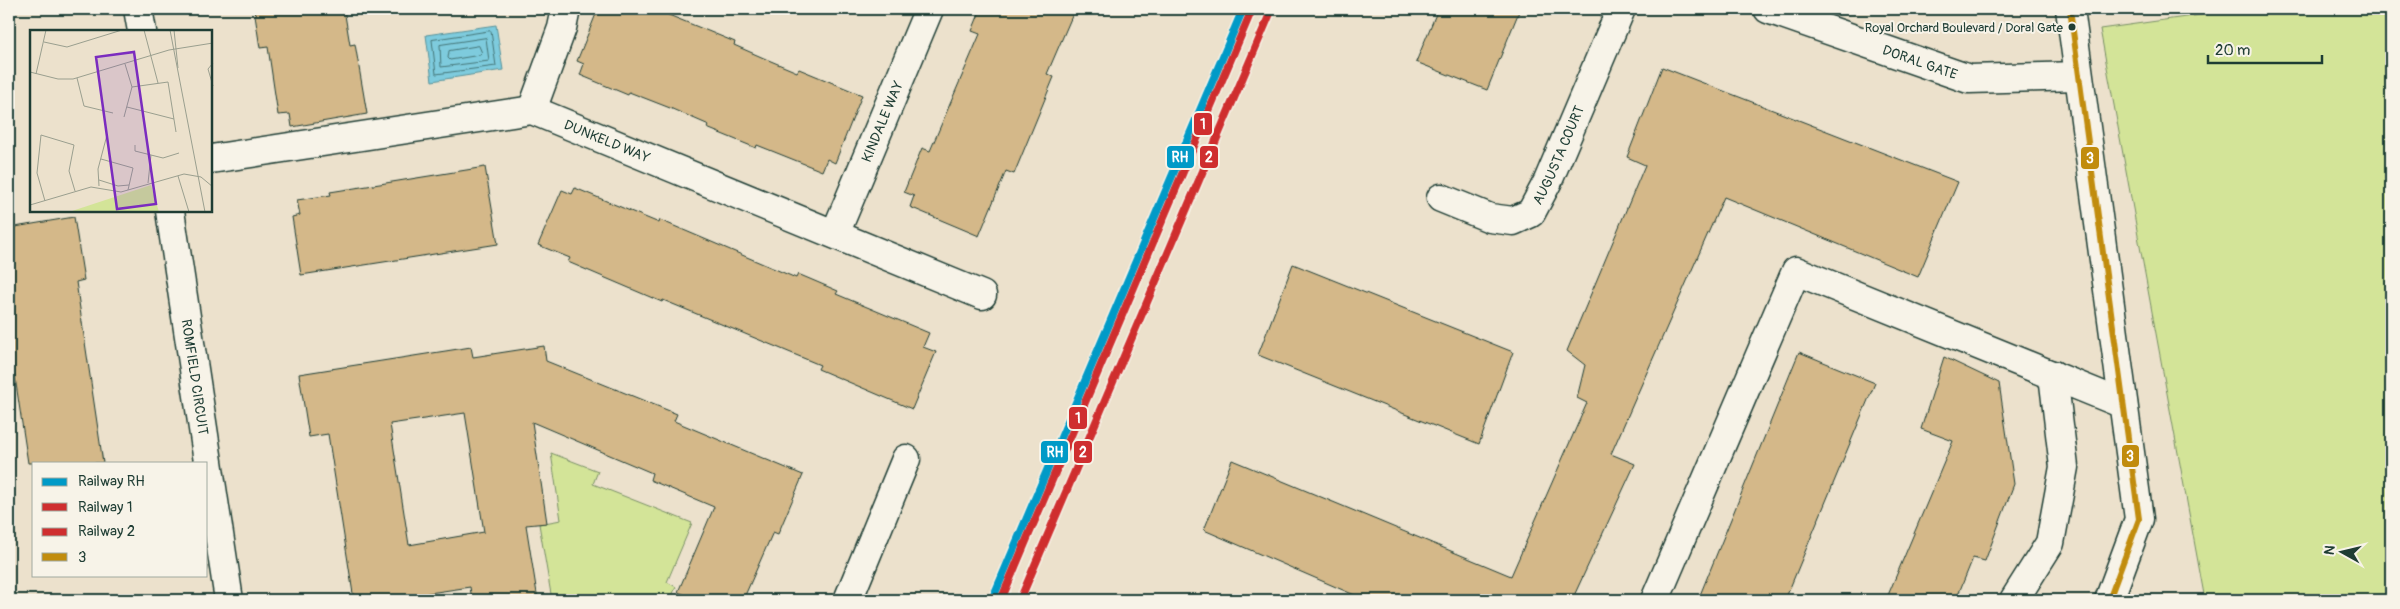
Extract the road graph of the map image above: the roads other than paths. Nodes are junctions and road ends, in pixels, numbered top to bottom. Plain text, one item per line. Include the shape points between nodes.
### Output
1 (138, 9) edge
2 (566, 9) edge
3 (929, 9) edge
4 (1621, 9) edge
5 (1768, 9) edge
6 (2070, 9) edge
7 (142, 30) edge
8 (2078, 76) junction
9 (532, 110) junction
10 (212, 159) edge
11 (1441, 198) dead end
12 (170, 212) edge
13 (835, 234) junction
14 (982, 295) dead end
15 (2053, 376) junction
16 (2123, 404) junction
17 (906, 459) dead end
18 (229, 600) edge
19 (848, 600) edge
20 (1655, 600) edge
21 (2014, 600) edge
22 (2109, 600) edge

1 - 7 street
2 - 9 street
3 - 13 street, KINDALE WAY
4 - 11 street, AUGUSTA COURT via 1548,181 1531,213 1512,221 1490,218
5 - 8 street, DORAL GATE via 1969,79
6 - 8 street
8 - 16 street
9 - 10 street
9 - 13 street, DUNKELD WAY
12 - 18 street, ROMFIELD CIRCUIT
13 - 14 street, DUNKELD WAY
15 - 16 street
15 - 20 street via 1796,271
15 - 21 street via 2064,468 2050,543
16 - 22 street via 2139,519
17 - 19 street

